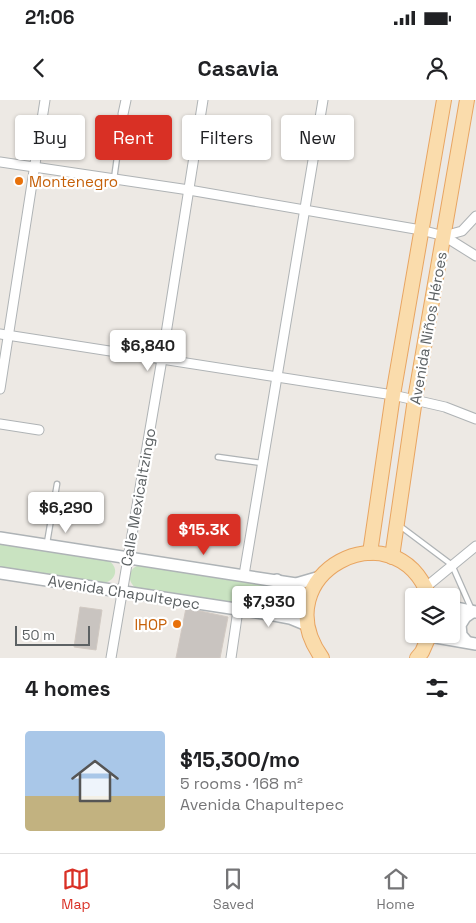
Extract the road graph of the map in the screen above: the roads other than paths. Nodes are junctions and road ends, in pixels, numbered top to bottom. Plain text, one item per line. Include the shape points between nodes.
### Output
1 (45, 100) edge
2 (126, 100) edge
3 (203, 100) edge
4 (323, 100) edge
5 (444, 100) edge
6 (467, 100) edge
7 (123, 114) joint
8 (0, 162) edge
9 (34, 167) junction
10 (114, 179) junction
11 (189, 190) junction
12 (305, 209) junction
13 (476, 216) edge
14 (422, 230) junction
15 (444, 236) junction
16 (476, 256) edge
17 (4, 334) edge
18 (162, 359) junction
19 (277, 377) junction
20 (0, 389) edge
21 (393, 395) junction
22 (416, 399) junction
23 (476, 419) edge
24 (0, 424) edge
25 (39, 430) dead end
26 (218, 457) dead end
27 (263, 463) junction
28 (57, 484) dead end
29 (396, 524) junction
30 (0, 538) edge
31 (47, 545) junction
32 (476, 546) edge
33 (370, 553) junction
34 (392, 556) junction
35 (128, 557) junction
36 (452, 566) junction
37 (0, 573) edge
38 (244, 575) junction
39 (320, 577) junction
40 (277, 580) junction
41 (425, 588) edge
42 (432, 588) edge
43 (122, 592) junction
44 (460, 609) edge
45 (238, 610) junction
46 (474, 612) edge
47 (269, 614) junction
48 (307, 625) junction
49 (426, 643) edge
50 (472, 643) edge
51 (111, 658) edge
52 (231, 658) edge
53 (322, 658) edge
54 (417, 658) edge

1 - 9 street
2 - 7 street
3 - 11 street, Calle Mexicaltzingo
4 - 12 street
5 - 14 main road, Avenida Niños Héroes
6 - 15 main road, Avenida Niños Héroes
7 - 10 lane
8 - 9 street
9 - 10 street
9 - 17 street
10 - 11 street
11 - 12 street
11 - 18 street, Calle Mexicaltzingo
12 - 14 street
12 - 19 street
13 - 15 street via 462,231
14 - 15 street
14 - 21 main road, Avenida Niños Héroes
15 - 16 street
15 - 22 main road, Avenida Niños Héroes
17 - 18 street
17 - 20 street
18 - 19 street
18 - 35 street, Calle Mexicaltzingo
19 - 21 street
19 - 27 street
21 - 22 street
21 - 33 main road, Avenida Niños Héroes
22 - 23 street
22 - 29 main road, Avenida Niños Héroes
24 - 25 street
26 - 27 lane
27 - 38 street
28 - 31 lane
29 - 34 main road, Avenida Niños Héroes
29 - 36 lane
30 - 31 street
31 - 35 street
32 - 36 street
33 - 34 main road
33 - 39 main road via 342,559
34 - 41 main road via 406,564
35 - 38 street
35 - 43 street, Calle Mexicaltzingo
36 - 42 street
36 - 46 lane
37 - 43 street, Avenida Chapultepec
38 - 40 street
39 - 40 street via 296,584
39 - 48 main road via 308,600
40 - 47 street via 284,598 279,609
43 - 45 street, Avenida Chapultepec
43 - 51 street, Calle Mexicaltzingo
44 - 46 street
45 - 47 street, Avenida Chapultepec
45 - 52 street
46 - 50 street via 460,625 462,635
47 - 48 street, Avenida Chapultepec
48 - 53 main road
49 - 54 main road

